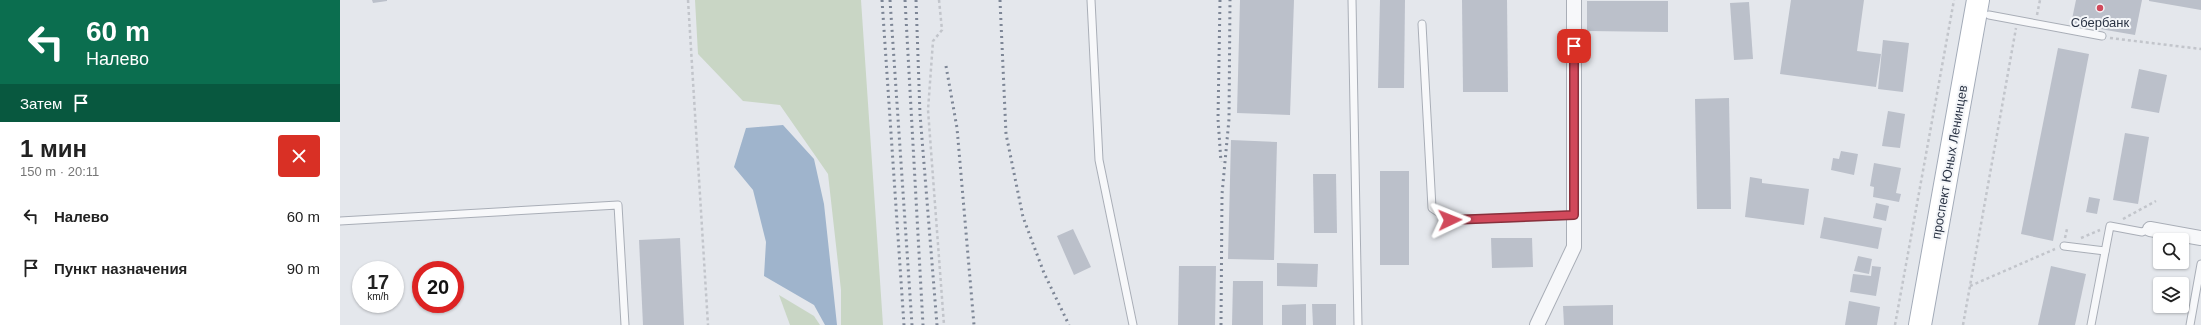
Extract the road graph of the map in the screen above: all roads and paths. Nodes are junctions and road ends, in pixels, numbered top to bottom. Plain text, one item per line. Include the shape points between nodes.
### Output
1 (688, 0) edge
2 (939, 0) edge
3 (1091, 0) edge
4 (1352, 0) edge
5 (1574, 0) edge
6 (1954, 0) edge
7 (2040, 0) edge
8 (1986, 5) edge
9 (2017, 20) junction
10 (1422, 24) dead end
11 (2036, 24) junction
12 (2102, 36) joint
13 (2201, 49) edge
14 (1574, 215) junction
15 (340, 221) edge
16 (2067, 229) dead end
17 (2150, 229) joint
18 (2201, 238) edge
19 (2064, 246) junction
20 (2106, 251) junction
21 (2201, 264) edge
22 (1970, 286) junction
23 (625, 325) edge
24 (708, 325) edge
25 (944, 325) edge
26 (1133, 325) edge
27 (1358, 325) edge
28 (1537, 325) edge
29 (1895, 325) edge
30 (1920, 325) edge
31 (1935, 325) edge
32 (1964, 325) edge
33 (2091, 325) edge
34 (2190, 325) edge

1 - 24 path
2 - 25 path via 942,30 933,41 928,110
3 - 26 lane via 1099,160
4 - 27 lane
5 - 14 street
6 - 29 path
7 - 11 path
8 - 9 lane
8 - 30 main road, проспект Юных Ленинцев
8 - 31 main road, проспект Юных Ленинцев
9 - 11 lane
9 - 22 path
10 - 14 lane via 1432,208 1450,220
11 - 12 lane
12 - 13 path
14 - 28 street via 1574,247
15 - 23 lane via 618,205
16 - 19 path
17 - 18 street
17 - 20 lane via 2142,232 2110,226
19 - 20 lane
19 - 22 path
20 - 33 lane
21 - 34 lane
22 - 32 path

